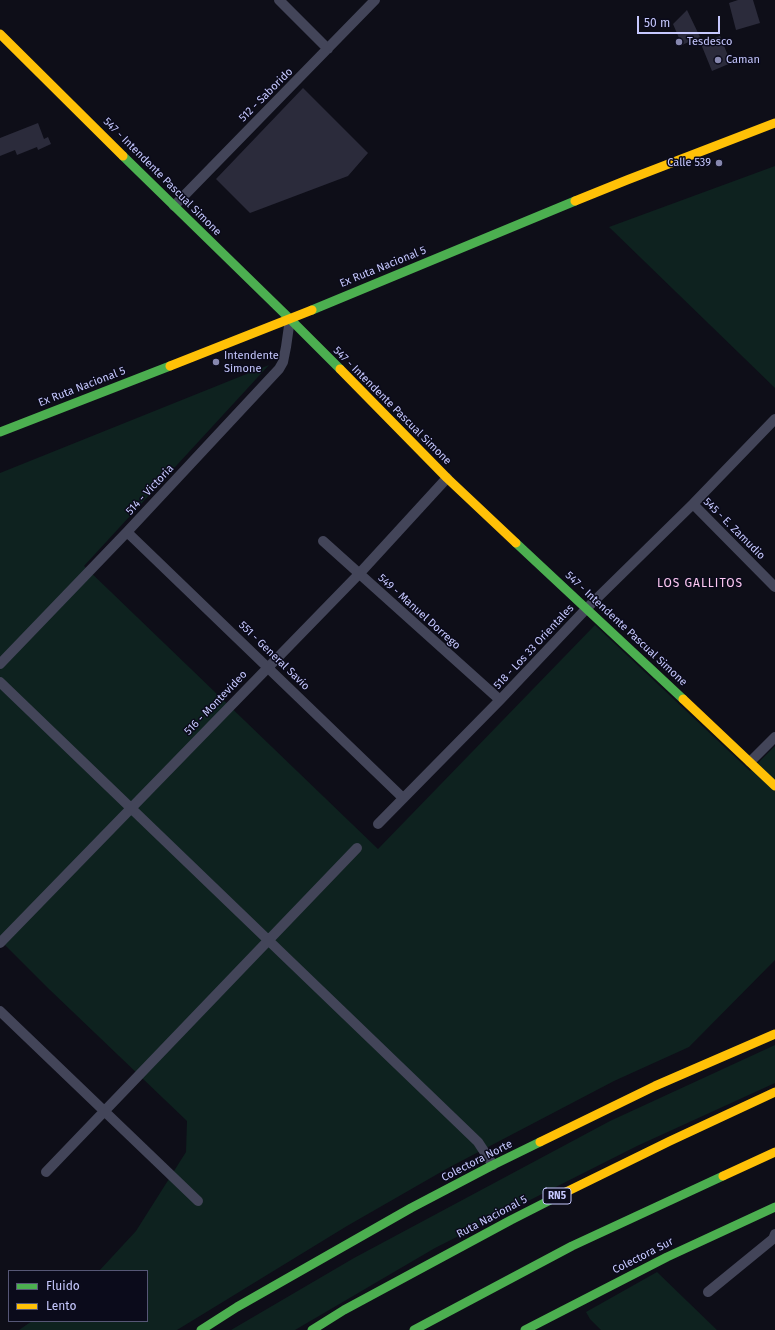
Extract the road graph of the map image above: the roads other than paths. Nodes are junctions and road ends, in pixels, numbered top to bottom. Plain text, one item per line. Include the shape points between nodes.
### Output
1 (279, 0) edge
2 (375, 0) edge
3 (0, 34) edge
4 (328, 49) junction
5 (775, 123) edge
6 (174, 206) junction
7 (290, 319) junction
8 (775, 419) edge
9 (0, 432) edge
10 (447, 478) junction
11 (692, 504) junction
12 (127, 532) junction
13 (323, 541) dead end
14 (359, 574) junction
15 (775, 588) edge
16 (586, 608) junction
17 (0, 664) edge
18 (268, 667) junction
19 (0, 682) edge
20 (500, 700) junction
21 (775, 737) edge
22 (750, 762) junction
23 (775, 786) edge
24 (404, 798) junction
25 (131, 808) junction
26 (378, 824) dead end
27 (357, 848) dead end
28 (269, 940) junction
29 (0, 943) edge
30 (0, 1011) edge
31 (775, 1034) edge
32 (775, 1092) edge
33 (104, 1111) junction
34 (775, 1152) edge
35 (493, 1165) junction
36 (46, 1172) dead end
37 (198, 1201) dead end
38 (774, 1211) edge
39 (775, 1234) edge
40 (708, 1292) dead end
41 (201, 1330) edge
42 (312, 1330) edge
43 (414, 1330) edge
44 (524, 1330) edge

1 - 4 street
2 - 4 street, 512 - Saborido
3 - 6 main road, 547 - Intendente Pascual Simone
4 - 6 street, 512 - Saborido
5 - 7 main road, Ex Ruta Nacional 5 via 620,183
6 - 7 main road, 547 - Intendente Pascual Simone
7 - 9 main road, Ex Ruta Nacional 5
7 - 10 main road, 547 - Intendente Pascual Simone
7 - 12 street, 514 - Victoria via 283,362 279,369
8 - 11 street, 518 - Los 33 Orientales
10 - 14 street, 516 - Montevideo
10 - 16 main road, 547 - Intendente Pascual Simone
11 - 15 street, 545 - E. Zamudio
11 - 16 street, 518 - Los 33 Orientales
12 - 17 street, 514 - Victoria
12 - 18 street, 551 - General Savio
13 - 14 street, 549 - Manuel Dorrego
14 - 18 street, 516 - Montevideo
14 - 20 street, 549 - Manuel Dorrego
16 - 20 street, 518 - Los 33 Orientales
16 - 22 main road, 547 - Intendente Pascual Simone
18 - 24 street, 551 - General Savio
18 - 25 street, 516 - Montevideo
19 - 25 street
20 - 24 street, 518 - Los 33 Orientales
21 - 22 street
22 - 23 main road, 547 - Intendente Pascual Simone
24 - 26 street, 518 - Los 33 Orientales
25 - 28 street
25 - 29 street, 516 - Montevideo
27 - 28 street
28 - 33 street
28 - 35 street via 478,1142
30 - 33 street
31 - 35 main road, Colectora Norte via 655,1086
32 - 42 main road, Ruta Nacional 5 / RN5 via 670,1140 511,1220 344,1310
33 - 36 street
33 - 37 street
34 - 43 main road via 572,1246
35 - 41 main road, Colectora Norte via 411,1208
38 - 44 main road, Colectora Sur via 667,1257
39 - 40 street

